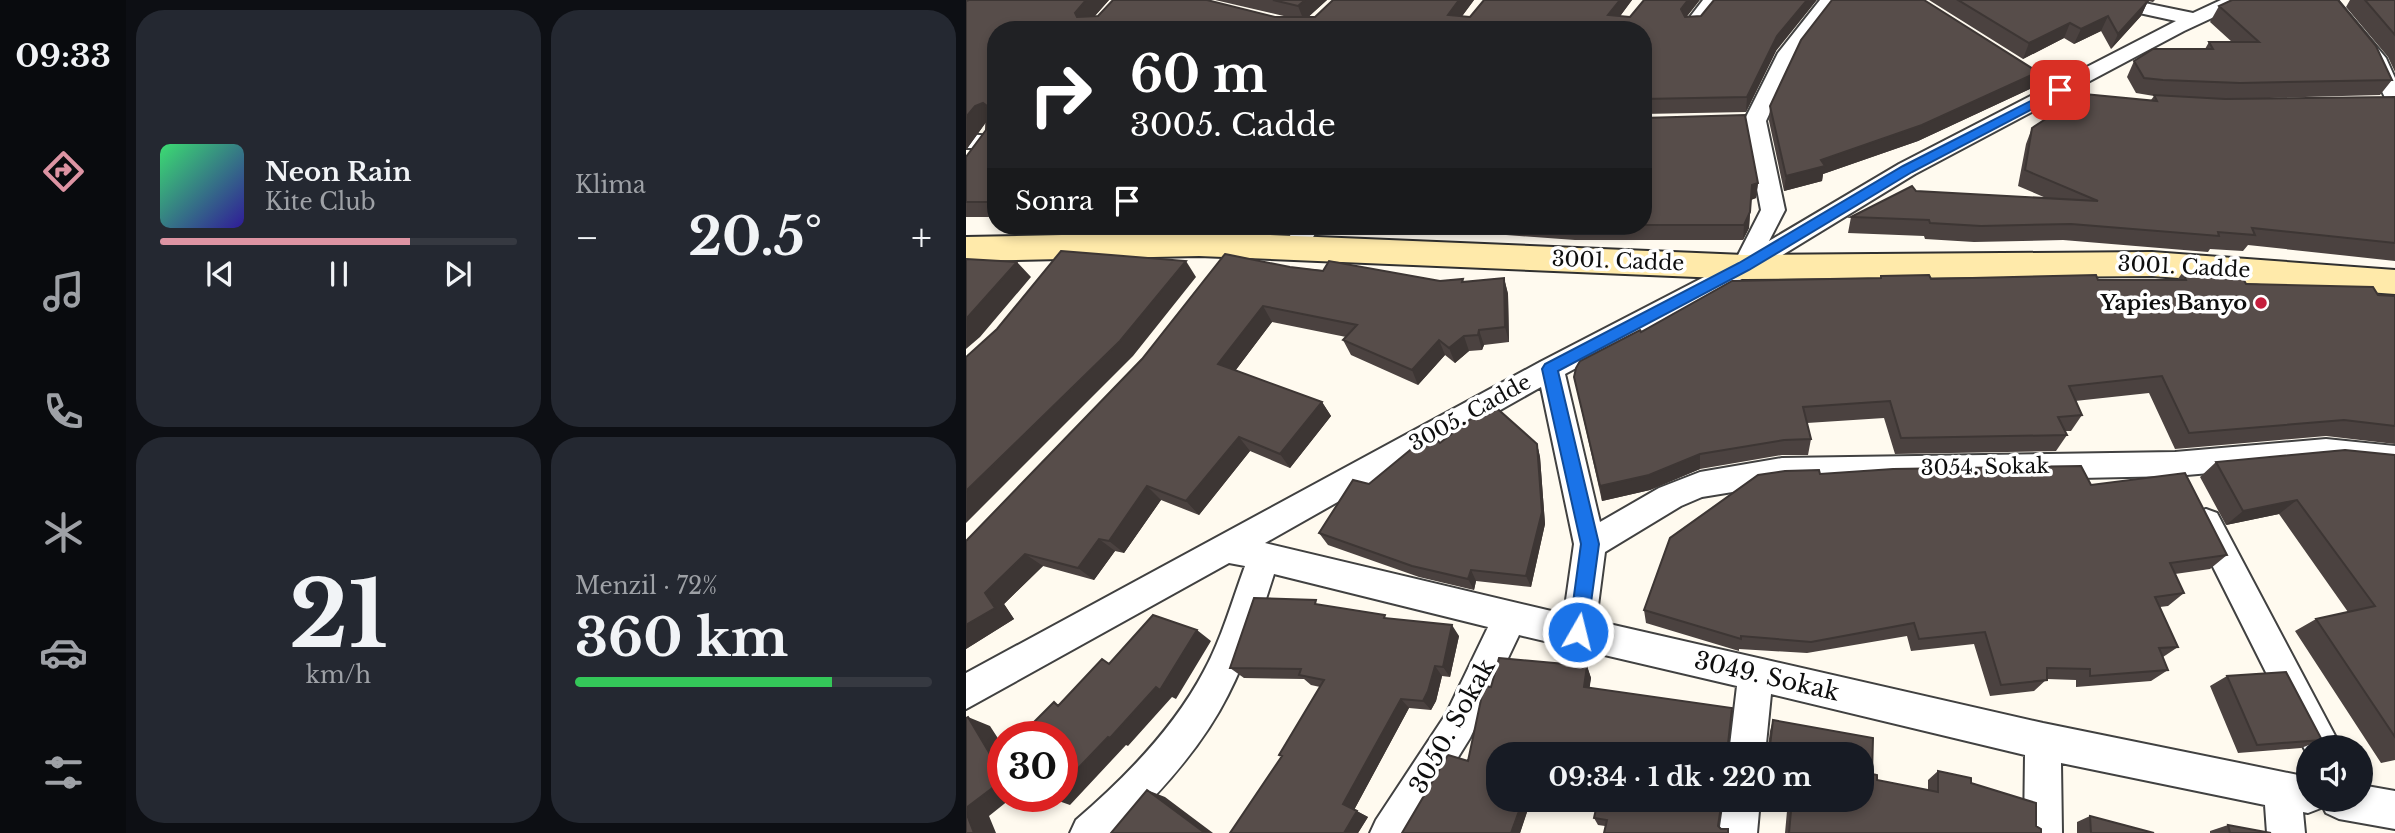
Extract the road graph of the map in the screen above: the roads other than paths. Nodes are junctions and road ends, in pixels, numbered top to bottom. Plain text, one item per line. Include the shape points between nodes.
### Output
1 (1713, 0) edge
2 (1830, 0) edge
3 (2236, 0) edge
4 (2327, 0) edge
5 (2109, 1) edge
6 (2195, 19) junction
7 (1692, 26) edge
8 (2039, 77) edge
9 (2062, 89) junction
10 (2089, 95) edge
11 (2390, 103) edge
12 (1755, 121) junction
13 (1730, 122) edge
14 (1301, 237) edge
15 (966, 249) edge
16 (1744, 267) junction
17 (2395, 282) edge
18 (1550, 369) junction
19 (2395, 457) edge
20 (2186, 484) junction
21 (1590, 544) junction
22 (1228, 548) junction
23 (1264, 556) junction
24 (1510, 617) junction
25 (1578, 632) junction
26 (1756, 674) junction
27 (966, 692) edge
28 (2317, 735) edge
29 (2043, 741) junction
30 (1748, 742) edge
31 (2295, 792) edge
32 (2373, 805) edge
33 (2394, 808) edge
34 (1741, 812) edge
35 (1089, 833) edge
36 (1389, 833) edge
37 (1738, 833) edge
38 (2043, 833) edge
39 (2286, 833) edge

1 - 7 street
2 - 12 street via 1788,53
3 - 6 street, 3005. Cadde
4 - 11 street via 2376,58
5 - 6 street
6 - 9 street, 3005. Cadde
8 - 9 street
9 - 10 street
9 - 16 street, 3005. Cadde via 1907,169
12 - 13 street
12 - 16 street via 1773,210
14 - 15 street, 3001. Cadde via 1229,257 1063,259
14 - 16 street, 3001. Cadde
16 - 17 street, 3001. Cadde via 2140,264
16 - 18 street, 3005. Cadde
18 - 21 street
18 - 22 street, 3005. Cadde
19 - 20 street, 3054. Sokak via 2326,451
20 - 21 street, 3054. Sokak via 1782,471 1700,485 1670,497
20 - 28 street
21 - 25 street
22 - 23 street, 3049. Sokak
22 - 27 street, 3005. Cadde
23 - 24 street, 3049. Sokak
23 - 35 street via 1206,699 1164,756
24 - 25 street, 3049. Sokak
24 - 36 street, 3050. Sokak via 1458,726
25 - 26 street, 3049. Sokak
26 - 29 street, 3049. Sokak
26 - 30 street
29 - 31 street, 3049. Sokak
29 - 38 street
31 - 39 street
32 - 33 street
34 - 37 street

